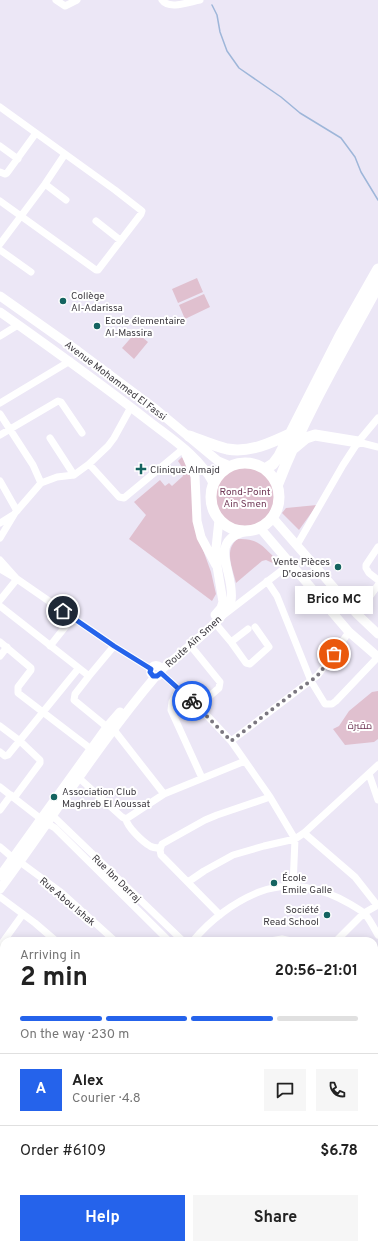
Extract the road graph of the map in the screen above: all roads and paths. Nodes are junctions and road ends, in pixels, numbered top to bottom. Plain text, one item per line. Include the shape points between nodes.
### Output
1 (56, 0) edge
2 (77, 0) edge
3 (162, 0) edge
4 (200, 0) edge
5 (0, 107) edge
6 (36, 133) junction
7 (0, 146) edge
8 (65, 154) junction
9 (18, 160) junction
10 (0, 172) edge
11 (44, 184) junction
12 (66, 200) dead end
13 (0, 201) edge
14 (21, 216) junction
15 (96, 221) dead end
16 (120, 240) junction
17 (0, 244) edge
18 (0, 250) edge
19 (378, 269) edge
20 (31, 272) dead end
21 (378, 286) edge
22 (0, 296) edge
23 (0, 312) edge
24 (18, 325) junction
25 (0, 336) edge
26 (70, 361) junction
27 (0, 403) edge
28 (131, 407) junction
29 (0, 414) edge
30 (307, 418) junction
31 (378, 418) edge
32 (10, 430) junction
33 (82, 433) dead end
34 (292, 433) junction
35 (0, 435) edge
36 (189, 436) junction
37 (50, 438) dead end
38 (358, 442) junction
39 (378, 447) edge
40 (183, 449) junction
41 (292, 450) junction
42 (89, 464) junction
43 (230, 466) junction
44 (265, 469) junction
45 (74, 475) junction
46 (0, 481) edge
47 (41, 483) junction
48 (213, 483) junction
49 (277, 486) junction
50 (16, 512) junction
51 (272, 517) junction
52 (219, 520) junction
53 (0, 522) edge
54 (260, 528) junction
55 (247, 531) junction
56 (0, 538) edge
57 (297, 545) junction
58 (378, 547) edge
59 (0, 560) edge
60 (290, 564) junction
61 (217, 566) junction
62 (0, 569) edge
63 (17, 579) junction
64 (378, 580) edge
65 (267, 581) junction
66 (378, 585) edge
67 (0, 600) edge
68 (0, 606) edge
69 (357, 614) junction
70 (72, 617) junction
71 (217, 621) junction
72 (255, 627) dead end
73 (248, 629) dead end
74 (349, 632) junction
75 (378, 634) edge
76 (0, 642) edge
77 (231, 642) junction
78 (190, 645) junction
79 (50, 646) junction
80 (114, 646) junction
81 (7, 648) junction
82 (0, 656) edge
83 (378, 657) edge
84 (78, 669) junction
85 (156, 671) junction
86 (89, 676) junction
87 (311, 681) junction
88 (178, 688) junction
89 (198, 706) junction
90 (43, 712) junction
91 (0, 726) edge
92 (110, 729) junction
93 (20, 741) junction
94 (231, 741) junction
95 (91, 749) junction
96 (2, 754) edge
97 (245, 761) junction
98 (378, 765) edge
99 (369, 774) junction
100 (79, 778) junction
101 (202, 778) junction
102 (0, 787) edge
103 (164, 794) junction
104 (12, 796) junction
105 (270, 798) junction
106 (378, 800) edge
107 (0, 810) edge
108 (52, 815) junction
109 (127, 819) junction
110 (43, 822) junction
111 (304, 832) junction
112 (295, 839) junction
113 (80, 842) junction
114 (0, 847) edge
115 (75, 847) junction
116 (160, 848) junction
117 (16, 860) junction
118 (0, 876) edge
119 (188, 882) junction
120 (294, 886) junction
121 (0, 889) edge
122 (0, 897) edge
123 (137, 897) junction
124 (130, 903) junction
125 (378, 905) edge
126 (364, 913) junction
127 (23, 914) junction
128 (220, 915) junction
129 (50, 935) edge
130 (378, 935) edge
131 (6, 937) edge
132 (112, 937) edge
133 (166, 937) edge
134 (178, 937) edge
135 (196, 937) edge
136 (340, 937) edge

1 - 2 street via 65,6
3 - 4 street via 165,4 171,5
5 - 6 street
6 - 8 street
6 - 9 street
7 - 9 street
8 - 11 street
8 - 16 street via 141,209 141,214
9 - 10 street via 7,173
11 - 12 street
11 - 14 street
13 - 14 street
14 - 16 street via 95,270 98,270
14 - 17 street
15 - 16 street
18 - 20 street
19 - 34 highway via 337,342
21 - 30 highway
22 - 36 main road, Avenue Mohammed El Fassi via 110,374
23 - 24 main road, Avenue Mohammed El Fassi
24 - 25 street
24 - 26 main road, Avenue Mohammed El Fassi
26 - 27 street
26 - 28 main road, Avenue Mohammed El Fassi
28 - 40 main road, Avenue Mohammed El Fassi
28 - 42 street via 111,443
29 - 32 street
30 - 38 highway via 321,431
30 - 41 highway
31 - 38 street
32 - 33 street via 60,401
32 - 35 street
32 - 47 street via 33,465
34 - 36 highway via 259,447 242,450 227,449
34 - 44 highway via 277,460
36 - 43 main road, Avenue Mohammed El Fassi via 218,461
37 - 45 street
38 - 39 street
38 - 41 highway via 315,435 306,438
38 - 57 street
40 - 42 street via 124,498 119,497
40 - 48 main road, Avenue Mohammed El Fassi via 204,467
40 - 61 main road via 195,476 197,521 201,537
41 - 49 highway
42 - 45 street
43 - 44 highway via 249,463
43 - 48 highway via 221,472
44 - 49 highway
45 - 47 street via 56,477
46 - 50 street
47 - 50 street
48 - 52 highway via 211,503
49 - 51 highway via 278,504
50 - 53 street
50 - 56 street
51 - 54 highway
51 - 57 main road
52 - 55 highway via 232,529
52 - 61 main road, Route Aïn Smen
54 - 55 highway
54 - 60 main road
55 - 71 main road, Route Aïn Smen via 233,535 226,546 224,553 231,585 231,600
57 - 69 main road
58 - 64 street via 366,568
59 - 63 street
60 - 65 street
60 - 74 main road
61 - 85 main road, Route Aïn Smen via 223,598 221,608
62 - 63 street
63 - 67 street
63 - 70 street
65 - 71 street
65 - 87 street via 284,612
66 - 69 street
68 - 79 street
69 - 75 main road
70 - 79 street
70 - 80 street
71 - 77 street
71 - 78 main road, Route Aïn Smen
72 - 77 street via 269,647 250,664 246,663
73 - 77 street
74 - 83 main road
74 - 87 street
76 - 81 street
78 - 85 main road, Route Aïn Smen
78 - 89 street via 220,682 219,688
79 - 84 street
80 - 85 street
80 - 86 street
81 - 82 street
81 - 90 street via 31,668 17,692
83 - 87 street via 332,704 325,704
84 - 86 street
84 - 90 street
85 - 88 street
85 - 92 main road
86 - 92 street via 74,694 74,700
87 - 94 street
88 - 89 street
88 - 101 street via 171,710
89 - 94 street
90 - 93 street
90 - 95 street
91 - 93 street
92 - 95 main road
92 - 100 main road
92 - 103 street
93 - 96 street via 8,755
93 - 104 street via 38,757 40,763
94 - 97 street
95 - 110 main road
97 - 101 street
97 - 105 street
98 - 99 street
99 - 106 street
99 - 111 street
100 - 108 main road
100 - 109 street
101 - 103 street
102 - 104 street, Rue Ibn Darraj
103 - 109 street
104 - 107 street
104 - 110 street, Rue Ibn Darraj
105 - 112 street
105 - 116 street via 211,817 162,844
108 - 110 main road
108 - 113 street, Rue Ibn Darraj
109 - 116 street via 131,829 149,846
110 - 115 street, Rue Ibn Darraj via 55,828
110 - 117 main road
111 - 112 street
111 - 125 street via 354,877
112 - 119 street via 233,855
112 - 120 street
113 - 115 street
113 - 123 street, Rue Ibn Darraj
114 - 117 street, Rue Abou Ishak
115 - 124 street, Rue Ibn Darraj
116 - 119 street via 161,854
117 - 118 main road
117 - 121 main road
117 - 132 street, Rue Abou Ishak via 62,893
119 - 128 street
120 - 126 street via 323,891
120 - 128 street via 260,891
122 - 127 street
123 - 124 street
123 - 134 street, Rue Ibn Darraj
124 - 133 street, Rue Ibn Darraj
125 - 126 street
126 - 130 street
126 - 136 street
127 - 129 street
127 - 131 street
128 - 135 street

